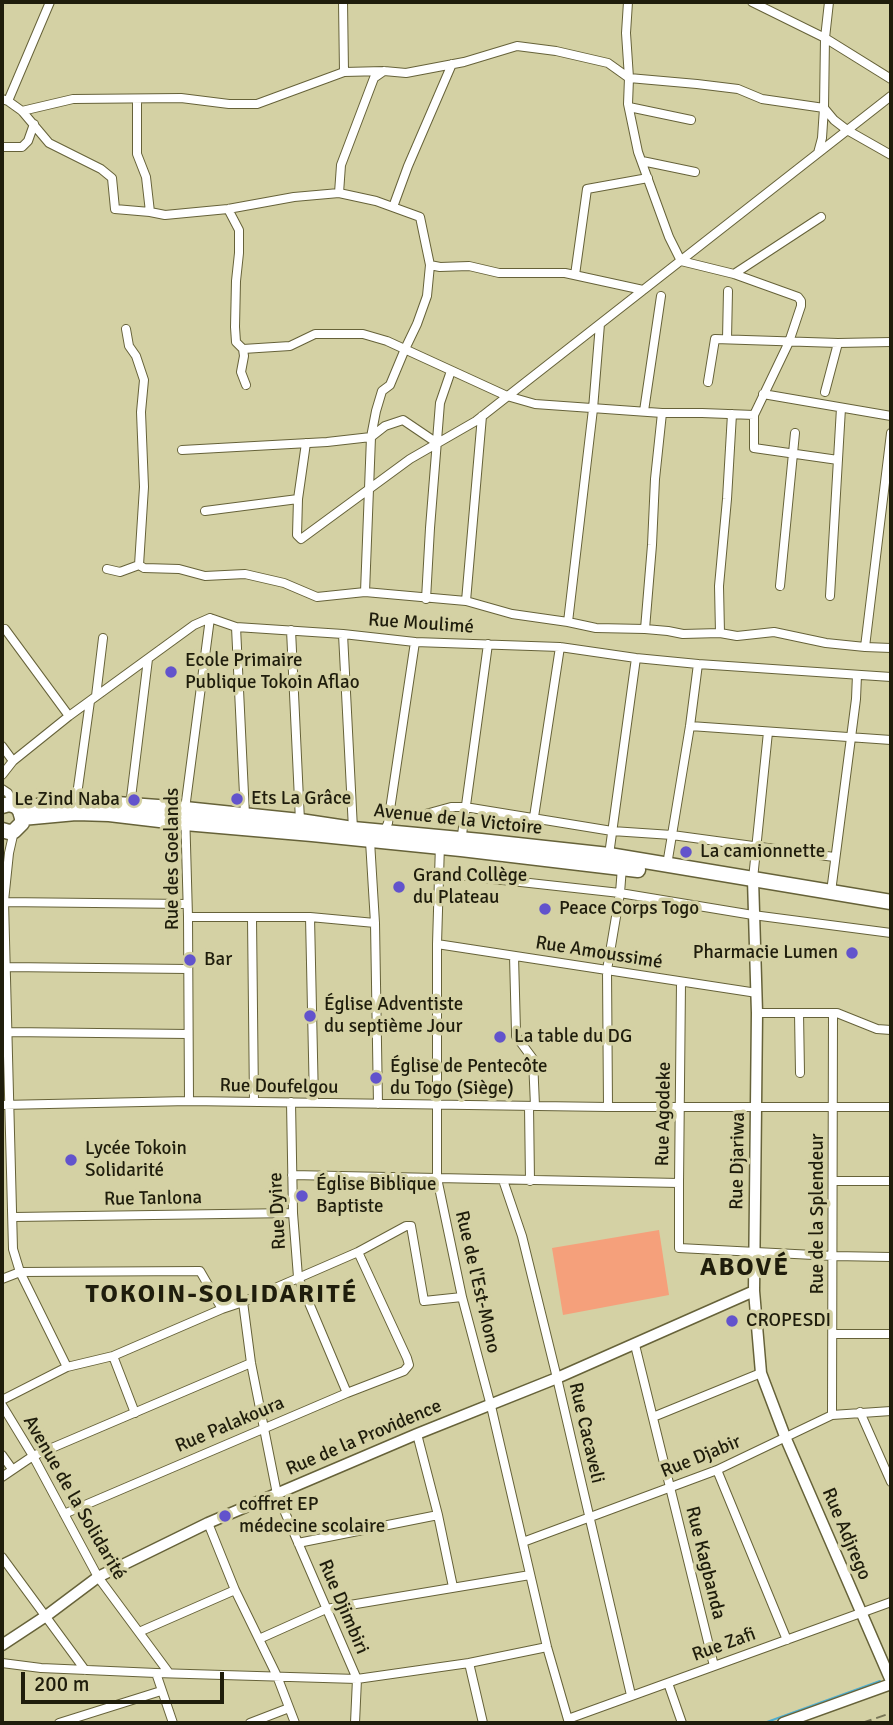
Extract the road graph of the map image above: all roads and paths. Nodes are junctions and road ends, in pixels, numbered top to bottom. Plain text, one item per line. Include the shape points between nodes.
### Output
1 (50, 2) edge
2 (342, 2) edge
3 (628, 2) edge
4 (752, 2) edge
5 (829, 2) edge
6 (825, 38) junction
7 (452, 64) junction
8 (384, 71) junction
9 (344, 72) junction
10 (629, 78) junction
11 (891, 79) edge
12 (891, 96) edge
13 (137, 99) junction
14 (5, 100) edge
15 (629, 107) junction
16 (824, 108) junction
17 (22, 111) junction
18 (691, 120) dead end
19 (34, 124) junction
20 (847, 130) junction
21 (2, 146) edge
22 (818, 153) junction
23 (891, 155) edge
24 (642, 161) junction
25 (695, 172) dead end
26 (648, 178) junction
27 (339, 193) junction
28 (393, 207) junction
29 (228, 209) junction
30 (150, 212) junction
31 (821, 217) dead end
32 (681, 261) junction
33 (430, 265) junction
34 (734, 274) junction
35 (575, 275) junction
36 (643, 290) junction
37 (728, 291) dead end
38 (661, 296) dead end
39 (600, 324) junction
40 (126, 330) dead end
41 (727, 339) junction
42 (789, 342) junction
43 (891, 342) edge
44 (838, 343) junction
45 (243, 349) junction
46 (405, 349) junction
47 (452, 371) junction
48 (708, 382) dead end
49 (246, 385) dead end
50 (825, 393) dead end
51 (763, 394) junction
52 (507, 396) junction
53 (841, 408) junction
54 (593, 409) junction
55 (645, 411) junction
56 (662, 413) junction
57 (732, 414) junction
58 (754, 415) junction
59 (482, 416) junction
60 (891, 416) edge
61 (795, 433) dead end
62 (891, 433) edge
63 (371, 437) junction
64 (306, 443) junction
65 (438, 443) junction
66 (182, 450) dead end
67 (793, 454) junction
68 (838, 460) junction
69 (370, 489) junction
70 (298, 499) junction
71 (205, 511) dead end
72 (139, 565) junction
73 (107, 569) dead end
74 (780, 586) dead end
75 (365, 593) junction
76 (831, 596) dead end
77 (426, 599) junction
78 (466, 601) junction
79 (210, 618) junction
80 (568, 622) junction
81 (236, 627) junction
82 (5, 629) dead end
83 (645, 629) junction
84 (291, 630) junction
85 (720, 633) junction
86 (343, 634) junction
87 (103, 638) dead end
88 (415, 642) junction
89 (488, 644) junction
90 (560, 647) junction
91 (864, 648) junction
92 (891, 648) edge
93 (636, 658) junction
94 (148, 659) junction
95 (698, 664) junction
96 (856, 675) junction
97 (891, 677) edge
98 (93, 698) junction
99 (69, 716) junction
100 (690, 726) junction
101 (768, 732) junction
102 (850, 738) junction
103 (891, 740) edge
104 (2, 746) edge
105 (13, 761) junction
106 (2, 775) edge
107 (2, 789) edge
108 (76, 802) junction
109 (130, 806) junction
110 (465, 807) junction
111 (14, 809) edge
112 (185, 816) junction
113 (245, 816) junction
114 (534, 817) junction
115 (411, 818) dead end
116 (300, 821) junction
117 (353, 829) junction
118 (6, 830) edge
119 (612, 831) junction
120 (384, 832) junction
121 (672, 835) junction
122 (370, 841) junction
123 (440, 842) junction
124 (461, 844) junction
125 (757, 846) junction
126 (609, 855) junction
127 (834, 857) junction
128 (667, 865) junction
129 (622, 867) junction
130 (439, 873) junction
131 (753, 884) junction
132 (831, 892) junction
133 (620, 893) junction
134 (3, 902) edge
135 (891, 902) edge
136 (187, 904) junction
137 (891, 912) edge
138 (753, 915) junction
139 (188, 917) junction
140 (310, 917) junction
141 (252, 918) junction
142 (376, 923) junction
143 (891, 933) edge
144 (437, 944) junction
145 (514, 956) junction
146 (6, 967) junction
147 (188, 969) junction
148 (607, 970) junction
149 (681, 982) junction
150 (757, 993) junction
151 (757, 1013) junction
152 (799, 1013) junction
153 (833, 1013) junction
154 (891, 1030) edge
155 (8, 1032) junction
156 (188, 1034) junction
157 (800, 1073) dead end
158 (189, 1101) junction
159 (254, 1102) junction
160 (291, 1102) junction
161 (314, 1102) junction
162 (378, 1104) junction
163 (6, 1105) edge
164 (437, 1105) junction
165 (532, 1106) junction
166 (680, 1106) junction
167 (608, 1107) junction
168 (756, 1107) junction
169 (834, 1107) junction
170 (891, 1107) edge
171 (292, 1175) junction
172 (437, 1178) junction
173 (503, 1180) junction
174 (530, 1181) junction
175 (834, 1181) junction
176 (891, 1181) edge
177 (678, 1184) junction
178 (2, 1196) edge
179 (13, 1196) junction
180 (293, 1213) junction
181 (14, 1217) junction
182 (358, 1252) junction
183 (754, 1252) junction
184 (833, 1256) junction
185 (891, 1257) edge
186 (20, 1272) junction
187 (298, 1277) junction
188 (2, 1279) edge
189 (754, 1291) junction
190 (462, 1297) junction
191 (243, 1302) junction
192 (222, 1309) junction
193 (833, 1334) junction
194 (891, 1334) edge
195 (635, 1345) junction
196 (113, 1356) junction
197 (251, 1363) junction
198 (67, 1367) junction
199 (761, 1373) junction
200 (557, 1378) junction
201 (347, 1393) junction
202 (2, 1402) edge
203 (491, 1405) junction
204 (891, 1411) edge
205 (859, 1412) junction
206 (135, 1413) junction
207 (832, 1415) junction
208 (653, 1417) junction
209 (264, 1428) junction
210 (417, 1434) junction
211 (786, 1438) junction
212 (2, 1455) edge
213 (33, 1456) junction
214 (12, 1469) junction
215 (717, 1470) junction
216 (2, 1477) edge
217 (891, 1482) edge
218 (670, 1487) junction
219 (277, 1494) junction
220 (64, 1514) junction
221 (438, 1515) junction
222 (589, 1518) junction
223 (208, 1523) junction
224 (523, 1542) junction
225 (298, 1543) junction
226 (2, 1557) edge
227 (530, 1575) junction
228 (97, 1577) junction
229 (453, 1587) junction
230 (235, 1590) junction
231 (891, 1602) edge
232 (326, 1609) junction
233 (861, 1613) junction
234 (46, 1616) junction
235 (139, 1632) junction
236 (259, 1639) junction
237 (787, 1640) junction
238 (2, 1645) edge
239 (547, 1647) junction
240 (2, 1663) edge
241 (469, 1663) junction
242 (714, 1666) junction
243 (85, 1670) junction
244 (156, 1673) junction
245 (169, 1674) junction
246 (277, 1676) junction
247 (357, 1679) junction
248 (891, 1682) edge
249 (668, 1683) junction
250 (161, 1690) junction
251 (631, 1695) junction
252 (289, 1708) junction
253 (568, 1721) edge
254 (59, 1723) edge
255 (173, 1723) edge
256 (250, 1723) edge
257 (295, 1723) edge
258 (355, 1723) edge
259 (483, 1723) edge
260 (682, 1723) edge
261 (783, 1723) edge

1 - 14 street
2 - 9 street
3 - 10 street
4 - 6 street
5 - 6 street
6 - 11 street
6 - 16 street
7 - 8 street via 406,73
7 - 10 street via 517,46 608,63
7 - 28 street
8 - 9 street
8 - 27 street via 374,78 341,165
9 - 13 street via 257,104
10 - 15 street
10 - 16 street via 738,89 762,99
12 - 20 street
13 - 17 street via 73,99
13 - 30 street via 137,154 146,177
14 - 17 street
15 - 18 street
15 - 24 street
16 - 20 street
16 - 22 street
17 - 19 street
19 - 21 street via 22,147
19 - 30 street via 49,143 112,178 115,209
20 - 22 street
20 - 23 street
22 - 32 street
24 - 25 street
24 - 26 street
26 - 32 street
26 - 35 street via 587,189
27 - 28 street
27 - 29 street
28 - 33 street via 421,217
29 - 30 street via 165,215
29 - 45 street via 239,230 235,327 236,342
31 - 34 street
32 - 34 street
32 - 36 street
33 - 35 street
33 - 46 street via 427,296
34 - 42 street via 798,297 801,306
35 - 36 street
36 - 39 street
37 - 41 street
38 - 55 street
39 - 52 street
39 - 54 street
40 - 72 street via 144,380
41 - 42 street
41 - 48 street via 715,341
42 - 44 street
42 - 51 street
43 - 44 street
44 - 50 street
45 - 46 street via 290,346 329,333 363,334
45 - 49 street
46 - 47 street
46 - 63 street via 390,386 382,391
47 - 52 street
47 - 65 street via 440,403
51 - 53 street
51 - 58 street
52 - 54 street via 535,404
52 - 59 street
53 - 60 street
53 - 68 street
54 - 55 street
54 - 80 street
55 - 56 street
56 - 57 street
56 - 83 street
57 - 58 street
57 - 85 street via 719,586
58 - 67 street via 754,448
59 - 65 street
59 - 78 street
61 - 67 street
62 - 91 street
63 - 64 street
63 - 65 street via 403,420
63 - 69 street
64 - 66 street
64 - 70 street
65 - 69 street
65 - 77 street
67 - 68 street
67 - 74 street
68 - 76 street
69 - 70 street via 301,539
69 - 75 street
70 - 71 street
72 - 73 street via 120,572
72 - 75 street via 205,576 244,574 317,597
75 - 77 street
77 - 78 street
78 - 80 street
79 - 81 street, Rue Moulimé
79 - 94 street
79 - 112 street, Rue des Goelands
80 - 83 street
81 - 84 street, Rue Moulimé
81 - 113 street
82 - 99 street
83 - 85 street
84 - 86 street, Rue Moulimé
84 - 116 street
85 - 91 street via 774,632
86 - 88 street, Rue Moulimé
86 - 117 street
87 - 98 street
88 - 89 street, Rue Moulimé
88 - 120 street
89 - 90 street, Rue Moulimé
89 - 110 street
90 - 93 street, Rue Moulimé
90 - 114 street
91 - 92 street
93 - 95 street, Rue Moulimé
93 - 119 street
94 - 98 street
94 - 109 street
95 - 96 street, Rue Moulimé
95 - 100 street
96 - 97 street, Rue Moulimé
96 - 102 street
98 - 99 street
98 - 108 street
99 - 105 street
100 - 101 street
100 - 121 street
101 - 102 street
101 - 125 street
102 - 103 street
102 - 127 street
104 - 105 street
105 - 106 street
107 - 111 street
108 - 109 highway, Avenue de la Victoire
108 - 111 highway, Avenue de la Victoire
109 - 112 highway, Avenue de la Victoire
110 - 114 street
110 - 115 street
110 - 124 street
111 - 112 highway, Avenue de la Victoire
111 - 118 highway via 22,823
112 - 113 highway, Avenue de la Victoire
112 - 122 highway, Avenue de la Victoire
112 - 136 street, Rue des Goelands
113 - 116 highway, Avenue de la Victoire
114 - 119 street
116 - 117 highway, Avenue de la Victoire
117 - 120 highway, Avenue de la Victoire
118 - 134 street via 9,852
119 - 121 street
119 - 126 street
120 - 123 highway, Avenue de la Victoire
121 - 125 street
121 - 128 street
122 - 123 highway, Avenue de la Victoire
122 - 142 street
123 - 124 highway, Avenue de la Victoire
123 - 130 street, Rue de l'Est-Mono
124 - 126 highway, Avenue de la Victoire
124 - 129 highway, Avenue de la Victoire
125 - 127 street
125 - 131 street
126 - 128 highway, Avenue de la Victoire
127 - 132 street
128 - 131 highway, Avenue de la Victoire
129 - 131 highway, Avenue de la Victoire
129 - 133 street
130 - 133 street
130 - 144 street, Rue de l'Est-Mono
131 - 132 highway, Avenue de la Victoire
131 - 137 highway, Avenue de la Victoire
131 - 138 street, Rue Djariwa
132 - 135 highway, Avenue de la Victoire
133 - 138 street
133 - 148 street
134 - 136 street
134 - 146 street
136 - 139 street, Rue des Goelands
138 - 143 street
138 - 150 street, Rue Djariwa
139 - 141 street
139 - 147 street, Rue des Goelands
140 - 141 street
140 - 142 street
140 - 161 street
141 - 159 street
142 - 162 street
144 - 145 street, Rue Amoussimé
144 - 164 street, Rue de l'Est-Mono
145 - 148 street, Rue Amoussimé
145 - 165 street via 516,1036 533,1059
146 - 147 street
146 - 155 street
147 - 156 street, Rue des Goelands
148 - 149 street, Rue Amoussimé
148 - 167 street
149 - 150 street, Rue Amoussimé
149 - 166 street, Rue Agodeke
150 - 151 street, Rue Djariwa
151 - 152 street
151 - 168 street, Rue Djariwa
152 - 153 street
152 - 157 street
153 - 154 street
153 - 169 street, Rue de la Splendeur
155 - 156 street
155 - 163 street
156 - 158 street, Rue des Goelands
158 - 159 street, Rue Doufelgou
158 - 163 street, Rue Doufelgou
159 - 160 street, Rue Doufelgou
160 - 161 street, Rue Doufelgou
160 - 171 street, Rue Dyire
161 - 162 street, Rue Doufelgou
162 - 164 street, Rue Doufelgou
163 - 179 street
164 - 165 street, Rue Doufelgou
164 - 172 street, Rue de l'Est-Mono
165 - 167 street, Rue Doufelgou
165 - 174 street
166 - 167 street, Rue Doufelgou
166 - 168 street, Rue Doufelgou
166 - 177 street, Rue Agodeke
168 - 169 street, Rue Doufelgou
168 - 183 street, Rue Djariwa
169 - 170 street, Rue Doufelgou
169 - 175 street, Rue de la Splendeur
171 - 172 street
171 - 180 street, Rue Dyire
172 - 173 street
172 - 190 street, Rue de l'Est-Mono
173 - 174 street
173 - 200 street, Rue Cacaveli via 522,1236
174 - 177 street
175 - 176 street
175 - 184 street, Rue de la Splendeur
177 - 183 street, Rue Agodeke via 681,1249
178 - 179 street
179 - 181 street
180 - 181 street, Rue Tanlona
180 - 187 street, Rue Dyire
181 - 186 street via 13,1249
182 - 187 street
182 - 190 street via 411,1226 424,1301
182 - 201 street, Rue Palakoura via 409,1366
183 - 184 street
183 - 189 street, Rue Djariwa
184 - 185 street
184 - 193 street, Rue de la Splendeur
186 - 188 street
186 - 192 street via 200,1271
186 - 198 street
187 - 191 street
187 - 201 street, Rue Dyire
189 - 195 street, Rue de la Providence
189 - 199 street, Rue Djariwa
190 - 203 street, Rue de l'Est-Mono
191 - 192 street
191 - 197 street, Rue Djimbiri
192 - 196 street
193 - 194 street
193 - 207 street, Rue de la Splendeur
195 - 200 street, Rue de la Providence
195 - 208 street, Rue Kagbanda
196 - 198 street
196 - 206 street
197 - 206 street
197 - 209 street, Rue Djimbiri
198 - 202 street
199 - 208 street
199 - 211 street, Rue Djariwa
200 - 203 street, Rue de la Providence
200 - 222 street, Rue Cacaveli
201 - 209 street, Rue Palakoura
202 - 213 street, Avenue de la Solidarité
203 - 210 street, Rue de la Providence
203 - 224 street, Rue de l'Est-Mono
204 - 205 street, Rue Djabir
205 - 207 street, Rue Djabir
205 - 217 street
206 - 213 street
207 - 211 street, Rue Djabir
208 - 218 street, Rue Kagbanda
209 - 219 street, Rue Djimbiri
209 - 220 street, Rue Palakoura
210 - 219 street, Rue de la Providence
210 - 221 street
211 - 215 street, Rue Djabir
211 - 233 street, Rue Adjrego
212 - 214 street
213 - 214 street
213 - 220 street, Avenue de la Solidarité
214 - 216 street
215 - 218 street, Rue Djabir
215 - 237 street
218 - 222 street, Rue Djabir
218 - 242 street, Rue Kagbanda
219 - 223 street, Rue de la Providence
219 - 225 street, Rue Djimbiri
220 - 228 street, Avenue de la Solidarité
221 - 225 street
221 - 229 street
222 - 224 street, Rue Djabir
222 - 251 street, Rue Cacaveli
223 - 228 street, Rue de la Providence
223 - 230 street
224 - 227 street, Rue de l'Est-Mono
225 - 232 street, Rue Djimbiri
226 - 234 street
227 - 229 street
227 - 239 street, Rue de l'Est-Mono
228 - 234 street, Rue de la Providence
228 - 235 street, Avenue de la Solidarité
229 - 232 street
230 - 235 street
230 - 236 street
231 - 233 street, Rue Zafi
232 - 236 street
232 - 247 street, Rue Djimbiri
233 - 237 street, Rue Zafi
233 - 248 street, Rue Adjrego
234 - 238 street, Rue de la Providence
234 - 243 street
235 - 245 street, Avenue de la Solidarité
236 - 246 street
237 - 242 street, Rue Zafi
239 - 241 street
239 - 253 street, Rue de l'Est-Mono
240 - 243 street
241 - 247 street
241 - 259 street
242 - 249 street, Rue Zafi
243 - 244 street
244 - 245 street
244 - 250 street
245 - 246 street
246 - 247 street
246 - 252 street
247 - 258 street, Rue Djimbiri
248 - 261 street
249 - 251 street, Rue Zafi
249 - 260 street
250 - 254 street
250 - 255 street
251 - 253 street, Rue Zafi
252 - 256 street
252 - 257 street

